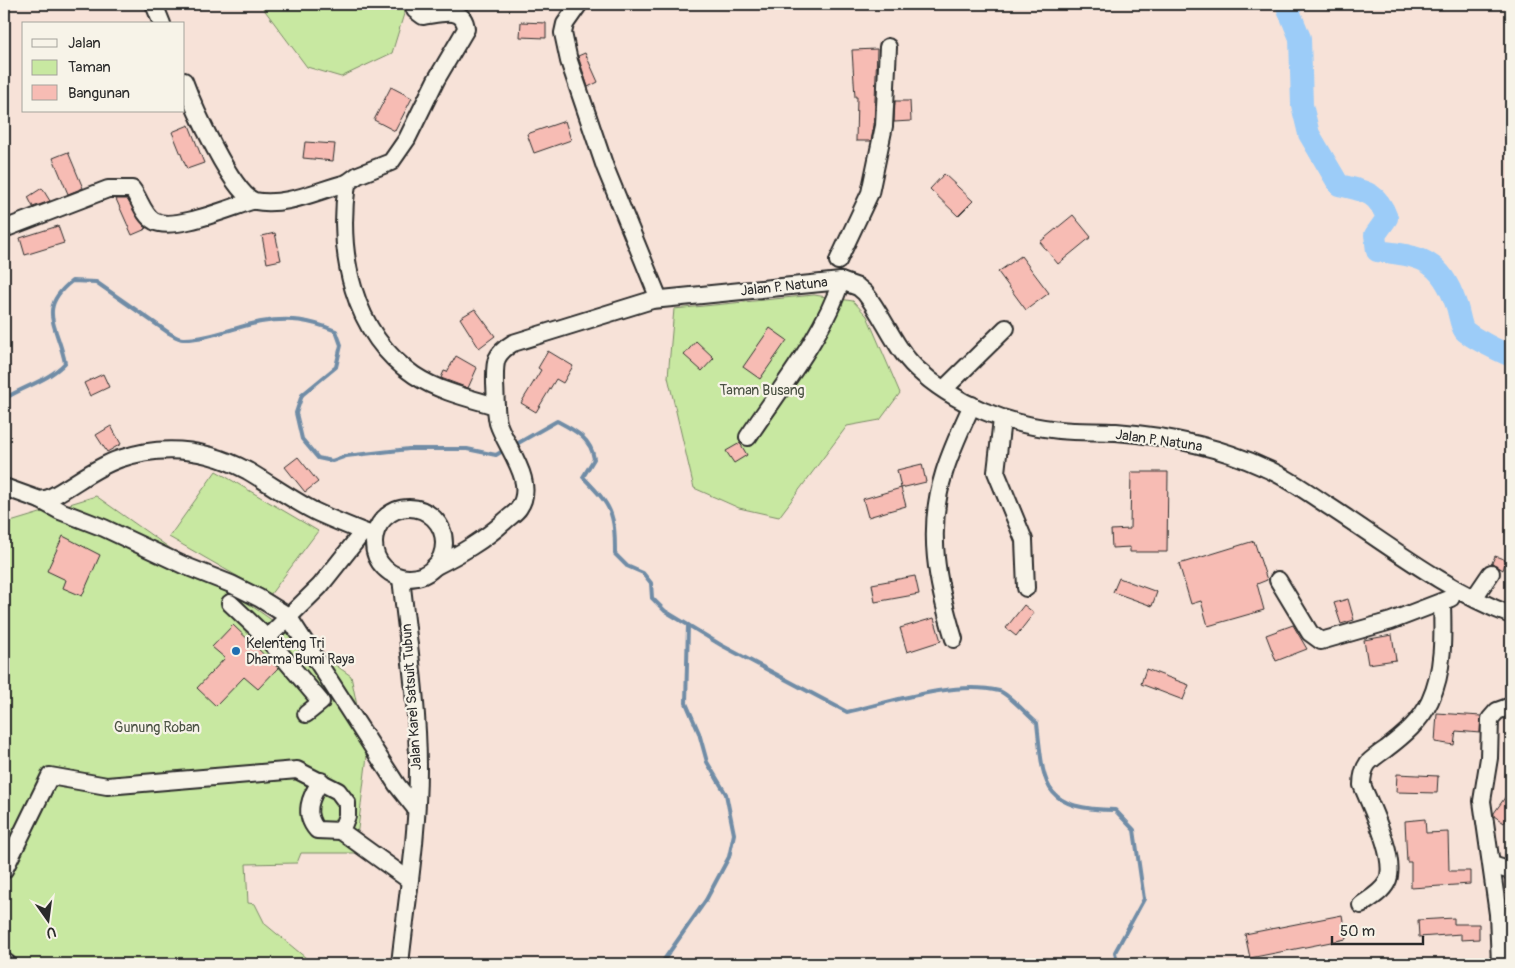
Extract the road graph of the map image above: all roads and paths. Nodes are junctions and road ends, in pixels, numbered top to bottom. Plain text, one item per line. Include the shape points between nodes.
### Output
1 (154, 4) edge
2 (413, 4) edge
3 (579, 4) edge
4 (161, 22) edge
5 (888, 47) dead end
6 (185, 83) edge
7 (347, 183) junction
8 (252, 201) junction
9 (4, 229) edge
10 (836, 273) junction
11 (659, 299) junction
12 (1006, 328) dead end
13 (944, 389) junction
14 (972, 405) junction
15 (496, 406) junction
16 (1002, 419) junction
17 (748, 437) dead end
18 (4, 487) edge
19 (40, 500) junction
20 (368, 534) junction
21 (434, 567) junction
22 (1491, 573) dead end
23 (401, 578) junction
24 (1278, 580) dead end
25 (1026, 588) dead end
26 (1468, 595) junction
27 (1442, 602) junction
28 (230, 603) dead end
29 (1511, 615) edge
30 (288, 616) junction
31 (267, 638) junction
32 (954, 639) dead end
33 (1511, 706) edge
34 (306, 714) dead end
35 (320, 781) junction
36 (416, 809) junction
37 (341, 831) junction
38 (1492, 865) junction
39 (4, 870) edge
40 (1511, 871) edge
41 (409, 880) junction
42 (1361, 905) dead end
43 (4, 961) edge
44 (8, 964) edge
45 (400, 964) edge
46 (1500, 964) edge

1 - 4 street
2 - 7 street via 423,16 453,12 462,15 466,29 392,162 358,175
3 - 11 street via 565,24 563,33 569,61 605,167
5 - 10 street via 884,126 870,193
6 - 8 street via 230,174
7 - 8 street via 308,196 272,203
7 - 15 street via 343,238 349,276 371,333 389,356 414,375 435,386
8 - 9 street via 167,224 155,222 147,215 132,189 108,189
10 - 11 street, Jalan P. Natuna
10 - 13 street, Jalan P. Natuna via 865,293 906,357
10 - 17 street via 835,300 820,329
11 - 15 street, Jalan P. Natuna via 504,348 495,362
12 - 13 street
13 - 14 street, Jalan P. Natuna
14 - 16 street, Jalan P. Natuna
14 - 32 street via 944,471 935,510 936,572
15 - 21 street, Jalan P. Natuna via 504,440 524,483 525,491 519,508 464,552
16 - 25 street via 996,472 1024,540
16 - 26 street, Jalan P. Natuna via 1061,431 1116,432 1164,438 1233,453 1288,479
18 - 19 street
19 - 20 street via 119,459 150,451 178,449 204,454 246,470 313,510
19 - 30 street via 238,587
20 - 21 street via 398,510 416,508 432,517 443,532 444,550
20 - 23 street via 375,555 385,570
20 - 30 street
21 - 23 street via 420,577
22 - 26 street
23 - 36 street, Jalan Karel Satsuit Tubun via 417,737
24 - 27 street via 1310,633 1321,640 1391,621
26 - 27 street
26 - 29 street, Jalan P. Natuna
27 - 42 street via 1443,640 1430,701 1418,720 1369,762 1362,776 1362,785 1389,857 1390,872 1378,893
28 - 31 street
30 - 31 street
30 - 36 street via 397,785
31 - 34 street via 321,702
33 - 38 street via 1497,711 1489,724 1489,758 1482,801
35 - 37 street via 338,791 347,803 347,816
35 - 37 street via 308,811 310,822 317,830
35 - 39 street via 297,770 107,786 50,776
36 - 41 street, Jalan Karel Satsuit Tubun
37 - 41 street
38 - 40 street
38 - 46 street
41 - 45 street, Jalan Karel Satsuit Tubun
43 - 44 street

